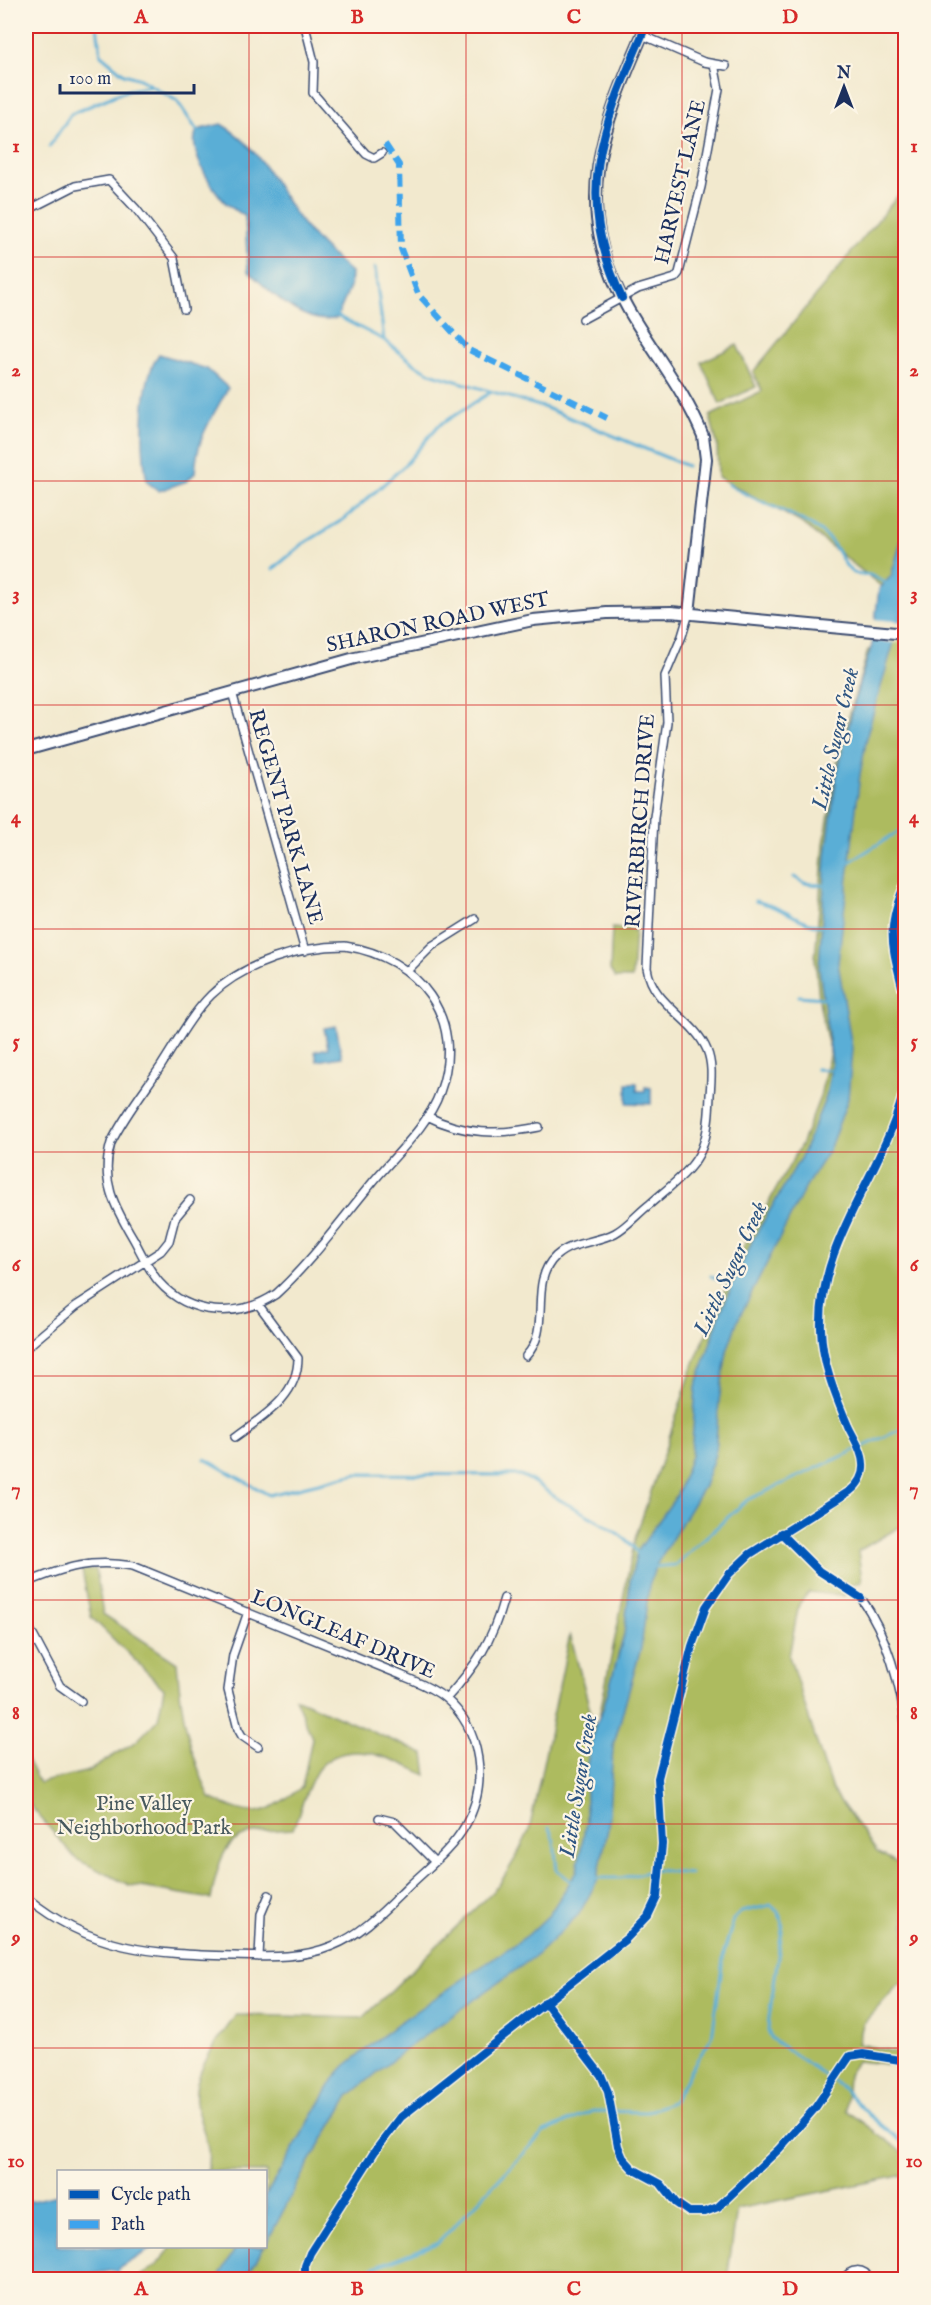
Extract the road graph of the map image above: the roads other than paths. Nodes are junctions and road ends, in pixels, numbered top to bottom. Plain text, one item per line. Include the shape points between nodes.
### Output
1 (305, 26) edge
2 (644, 30) edge
3 (714, 64) junction
4 (726, 66) dead end
5 (382, 153) dead end
6 (26, 211) edge
7 (622, 297) junction
8 (184, 309) dead end
9 (583, 319) dead end
10 (689, 613) junction
11 (906, 634) edge
12 (232, 693) junction
13 (26, 750) edge
14 (475, 919) dead end
15 (305, 951) junction
16 (408, 970) junction
17 (427, 1116) junction
18 (539, 1127) dead end
19 (190, 1200) dead end
20 (145, 1260) junction
21 (258, 1304) junction
22 (26, 1348) edge
23 (526, 1356) dead end
24 (235, 1437) dead end
25 (26, 1582) edge
26 (504, 1598) dead end
27 (861, 1598) dead end
28 (248, 1612) junction
29 (26, 1622) edge
30 (446, 1699) junction
31 (81, 1701) dead end
32 (906, 1730) edge
33 (258, 1747) dead end
34 (379, 1818) dead end
35 (434, 1862) junction
36 (269, 1895) dead end
37 (26, 1897) edge
38 (259, 1957) junction
39 (843, 2280) edge
40 (870, 2280) edge

1 - 5 street via 314,62 314,93 366,154 374,158
2 - 3 street
2 - 7 main road via 610,111 597,170 599,232
3 - 4 street
3 - 7 street, HARVEST LANE via 719,89 701,187 679,273 675,278
6 - 8 street via 75,186 109,180 174,258
7 - 9 street, HARVEST LANE
7 - 10 main road via 698,424 704,442 706,459
10 - 11 main road, SHARON ROAD WEST
10 - 12 main road, SHARON ROAD WEST via 607,613 511,623 355,658
10 - 23 street, RIVERBIRCH DRIVE via 666,676 667,722 654,816 647,968 652,986 699,1037 708,1054 708,1133 703,1149 686,1174 623,1227 603,1238 563,1250 550,1263 542,1281 539,1335
12 - 13 main road, SHARON ROAD WEST
12 - 15 street, REGENT PARK LANE
14 - 16 street via 432,946
15 - 16 street via 329,946 362,949
15 - 20 street via 254,967 211,995 117,1130 107,1156 107,1184
16 - 17 street via 431,997 445,1037 444,1078
17 - 18 street via 454,1128 480,1132
17 - 21 street via 287,1284
19 - 20 street via 175,1218 169,1241
20 - 21 street via 170,1293 196,1306 222,1311
20 - 22 street via 76,1306
21 - 24 street via 298,1358 298,1368 287,1396
25 - 28 street, LONGLEAF DRIVE via 81,1563 115,1563 151,1572
26 - 30 street via 498,1622 480,1659
27 - 32 street via 874,1616 894,1675
28 - 30 street, LONGLEAF DRIVE via 426,1686
28 - 33 street via 233,1655 228,1690 238,1729
29 - 31 street via 60,1686
30 - 35 street, LONGLEAF DRIVE via 472,1737 480,1781 465,1827
34 - 35 street via 395,1822
35 - 38 street, LONGLEAF DRIVE via 365,1927 342,1941 304,1955
36 - 38 street via 261,1914
37 - 38 street, LONGLEAF DRIVE via 72,1928 131,1949
39 - 40 street via 850,2271 857,2270

